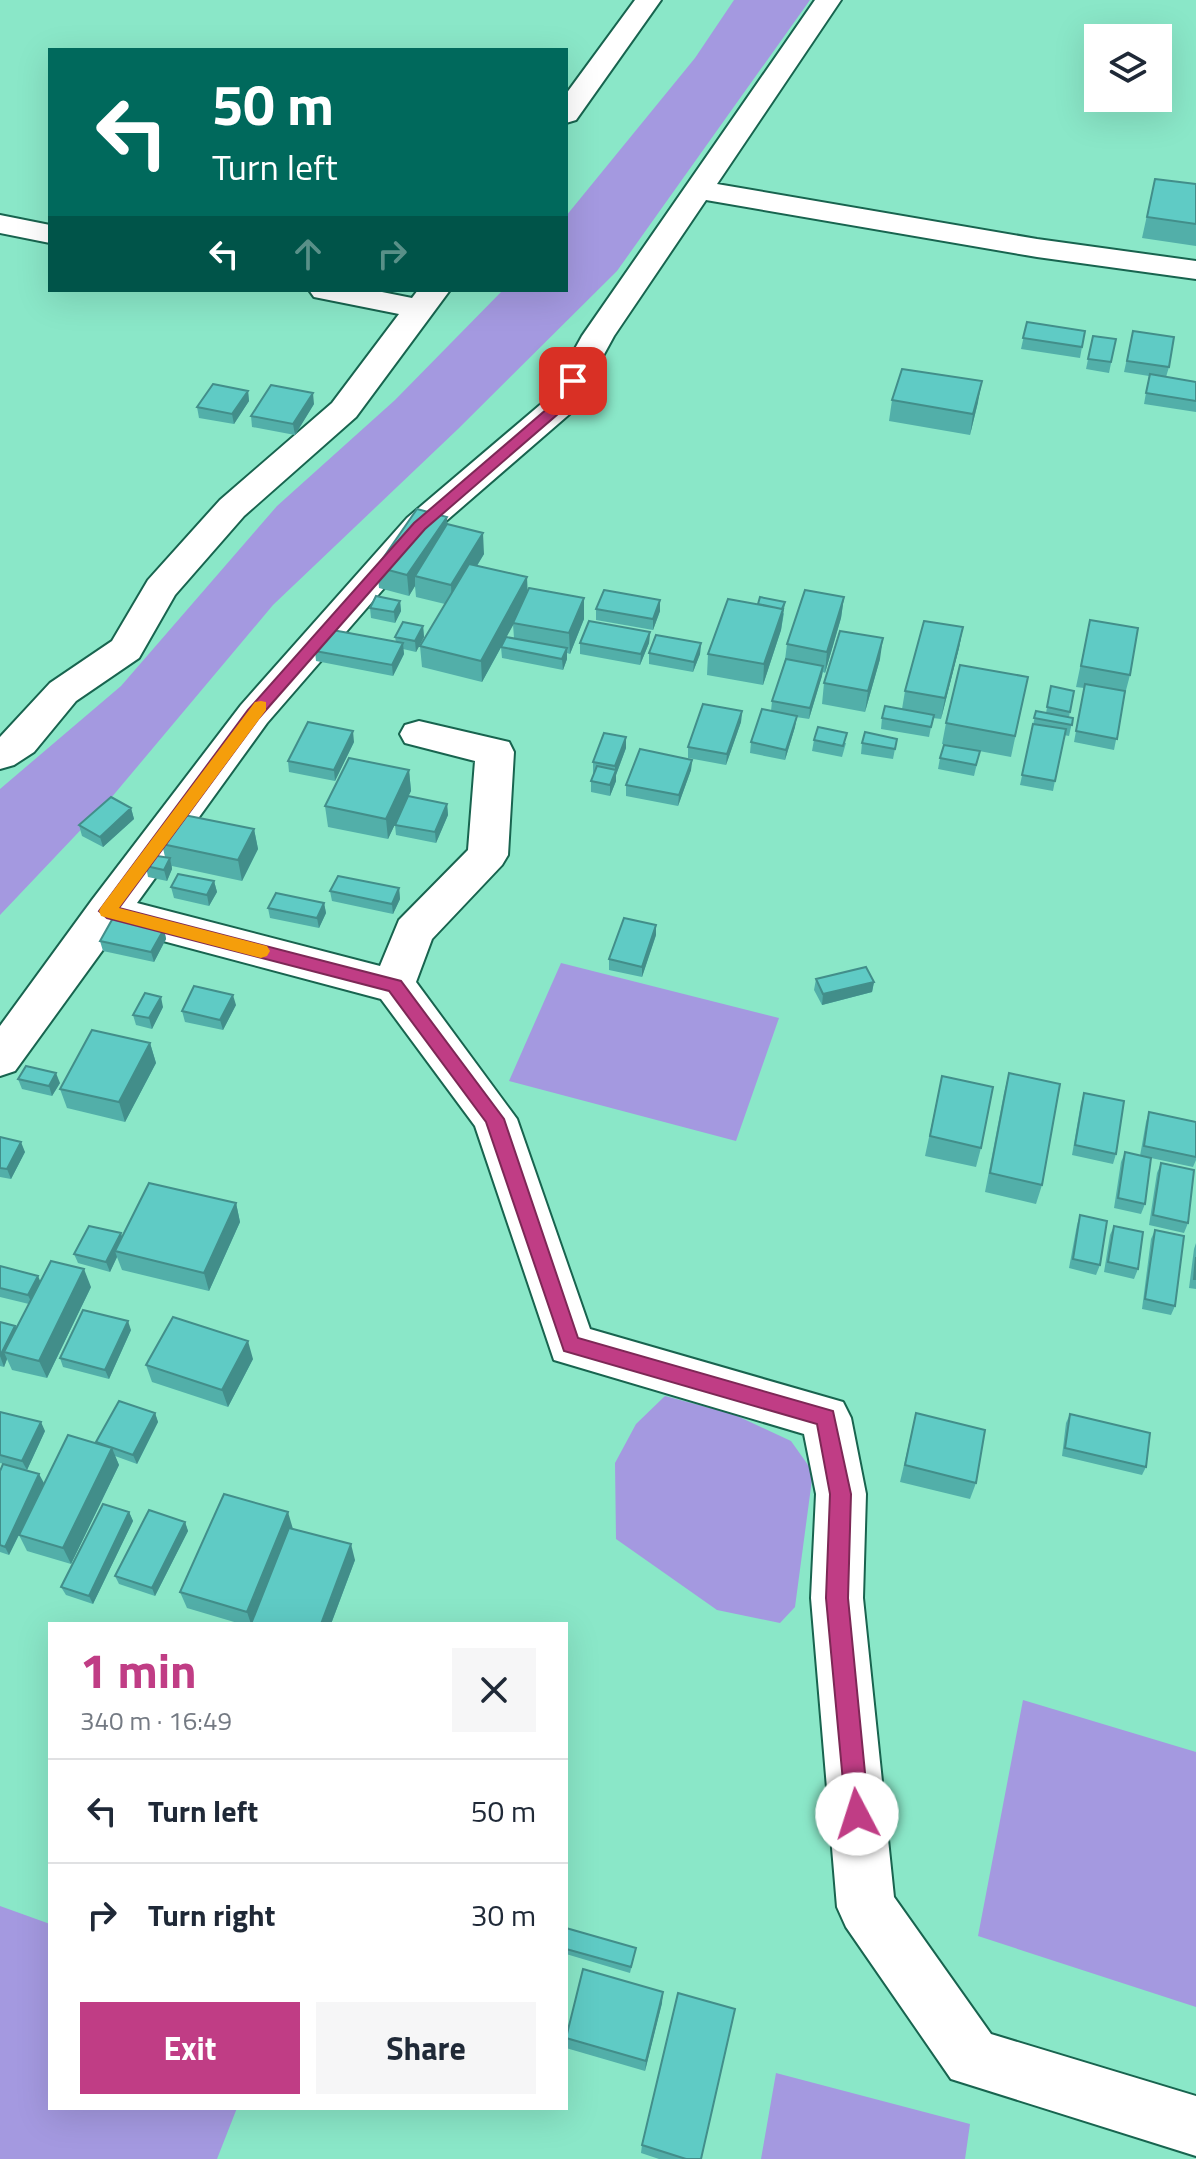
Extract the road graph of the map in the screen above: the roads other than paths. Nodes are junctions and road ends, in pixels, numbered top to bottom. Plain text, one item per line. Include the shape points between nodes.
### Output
1 (648, 0) edge
2 (828, 0) edge
3 (568, 111) edge
4 (700, 190) junction
5 (0, 224) edge
6 (48, 234) edge
7 (1196, 270) edge
8 (345, 292) edge
9 (427, 300) edge
10 (419, 734) dead end
11 (0, 755) edge
12 (107, 911) junction
13 (394, 986) junction
14 (0, 1059) edge
15 (1196, 2126) edge

1 - 3 street
2 - 4 street
4 - 7 street
4 - 12 street via 598,336 561,404 419,526 254,714
5 - 6 street
8 - 9 street
9 - 11 street via 344,410 232,508 161,588 126,649 63,692 20,742
10 - 13 street via 495,752 488,855 414,931
12 - 13 street
12 - 14 street
13 - 15 street via 495,1119 571,1345 826,1418 841,1494 837,1598 866,1907 963,2046 972,2058

